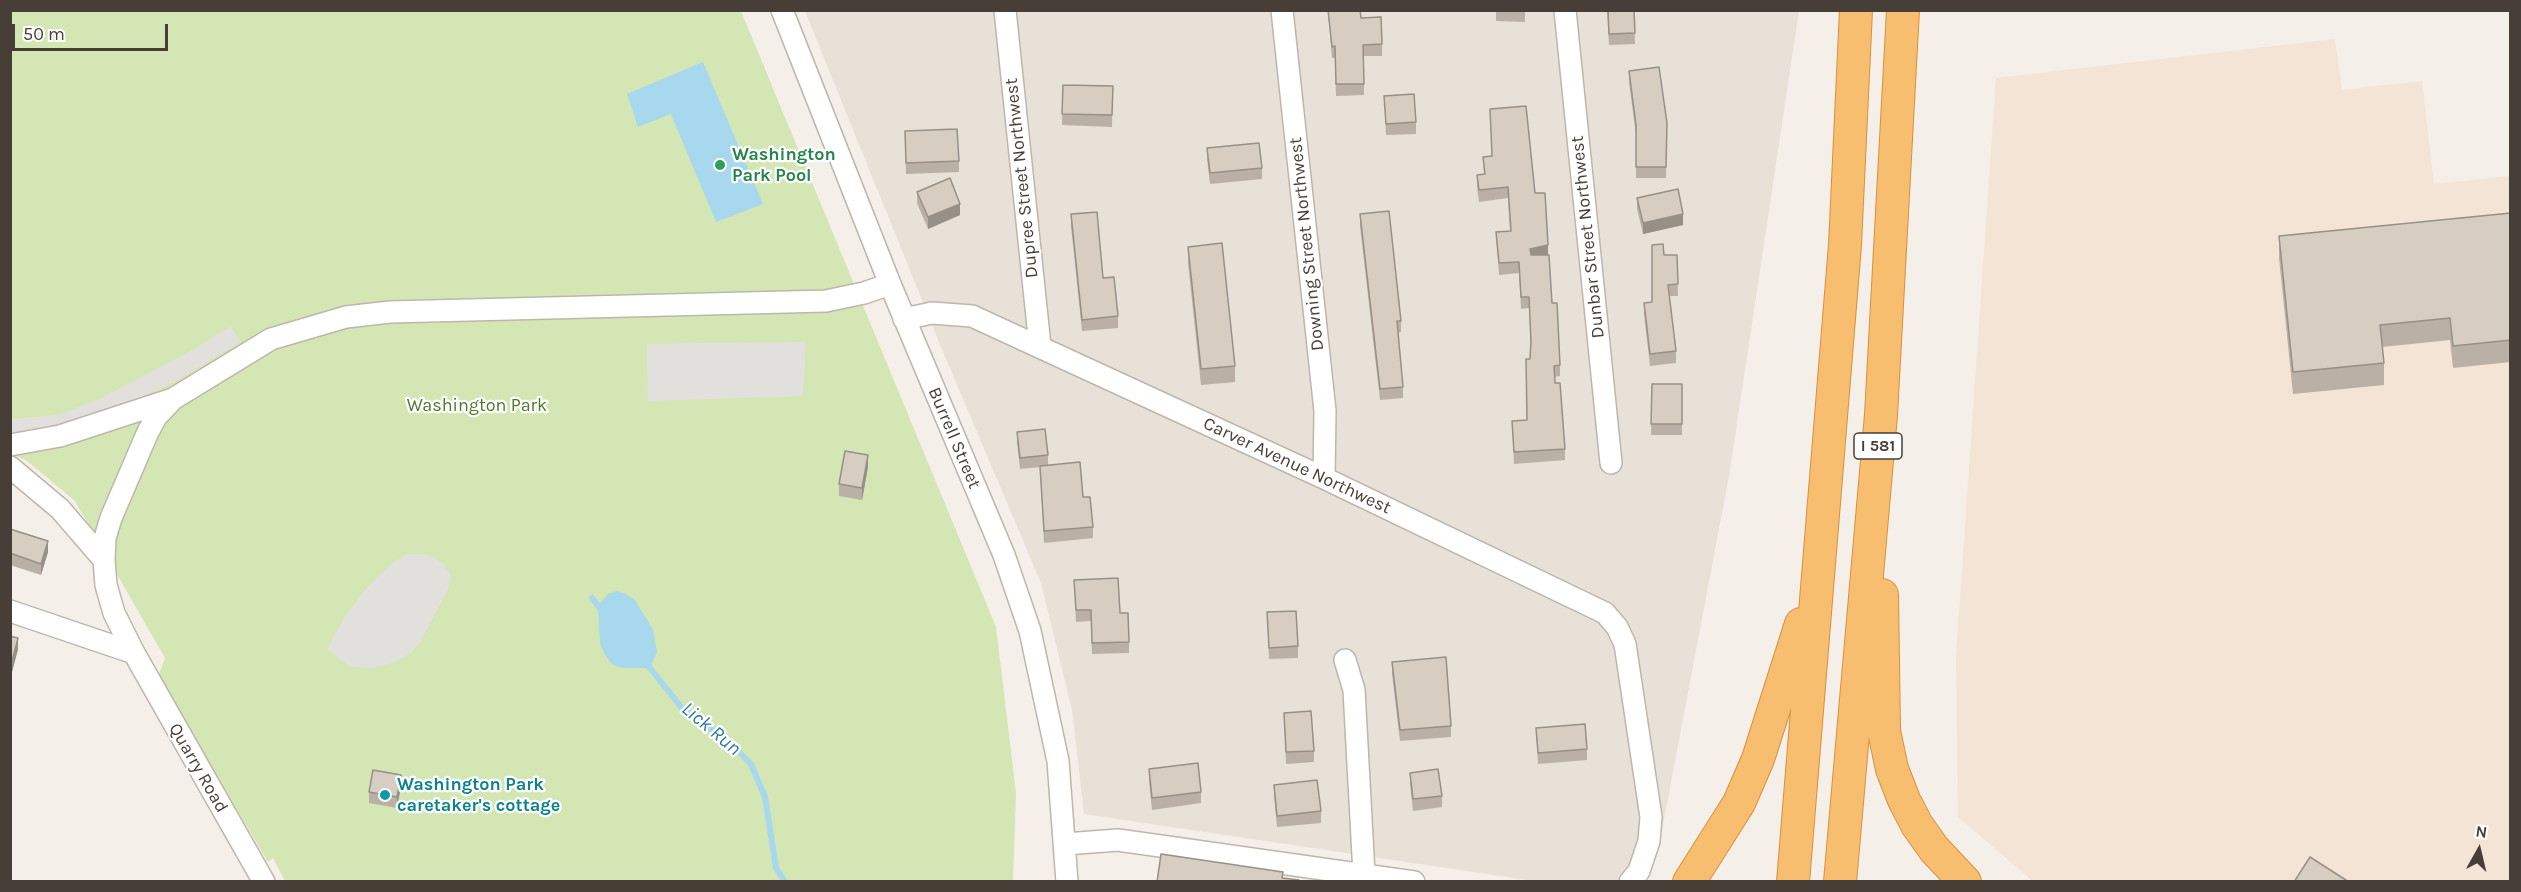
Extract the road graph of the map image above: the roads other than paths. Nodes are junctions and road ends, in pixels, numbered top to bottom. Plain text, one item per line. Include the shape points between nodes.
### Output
1 (782, 10) edge
2 (1005, 10) edge
3 (1282, 10) edge
4 (1564, 10) edge
5 (1856, 10) edge
6 (1902, 10) edge
7 (890, 284) junction
8 (904, 318) junction
9 (1040, 346) junction
10 (174, 399) junction
11 (10, 445) edge
12 (1611, 464) dead end
13 (1877, 466) junction
14 (10, 467) edge
15 (1324, 478) junction
16 (104, 560) junction
17 (1819, 569) junction
18 (10, 611) edge
19 (134, 652) junction
20 (1345, 660) dead end
21 (1065, 844) junction
22 (1364, 874) junction
23 (264, 882) edge
24 (1067, 882) edge
25 (1414, 882) edge
26 (1630, 882) edge
27 (1689, 882) edge
28 (1793, 882) edge
29 (1840, 882) edge
30 (1965, 882) edge

1 - 7 street, Burrell Street
2 - 9 street, Dupree Street Northwest
3 - 15 street, Downing Street Northwest via 1325,411
4 - 12 street, Dunbar Street Northwest
5 - 17 highway, I 581 via 1845,245
6 - 13 highway, I 581
7 - 8 street, Burrell Street
7 - 10 street via 826,301 390,312 346,317 270,339
8 - 9 street, Carver Avenue Northwest via 950,312 972,316
8 - 21 street, Burrell Street via 1004,555 1030,631 1058,761
9 - 15 street, Carver Avenue Northwest
10 - 11 street via 60,436
10 - 16 street, Quarry Road via 156,417 138,455 111,518
13 - 29 highway, I 581
13 - 30 highway via 1883,711 1892,770 1917,825
14 - 16 street via 60,509
15 - 26 street, Carver Avenue Northwest via 1596,606 1617,627 1625,644 1651,817 1649,841 1639,871
16 - 19 street, Quarry Road via 114,613
17 - 27 highway via 1758,759 1739,802
17 - 28 highway, I 581
18 - 19 street
19 - 23 street, Quarry Road
20 - 22 street via 1354,690
21 - 22 street via 1118,840
21 - 24 street, Burrell Street
22 - 25 street

